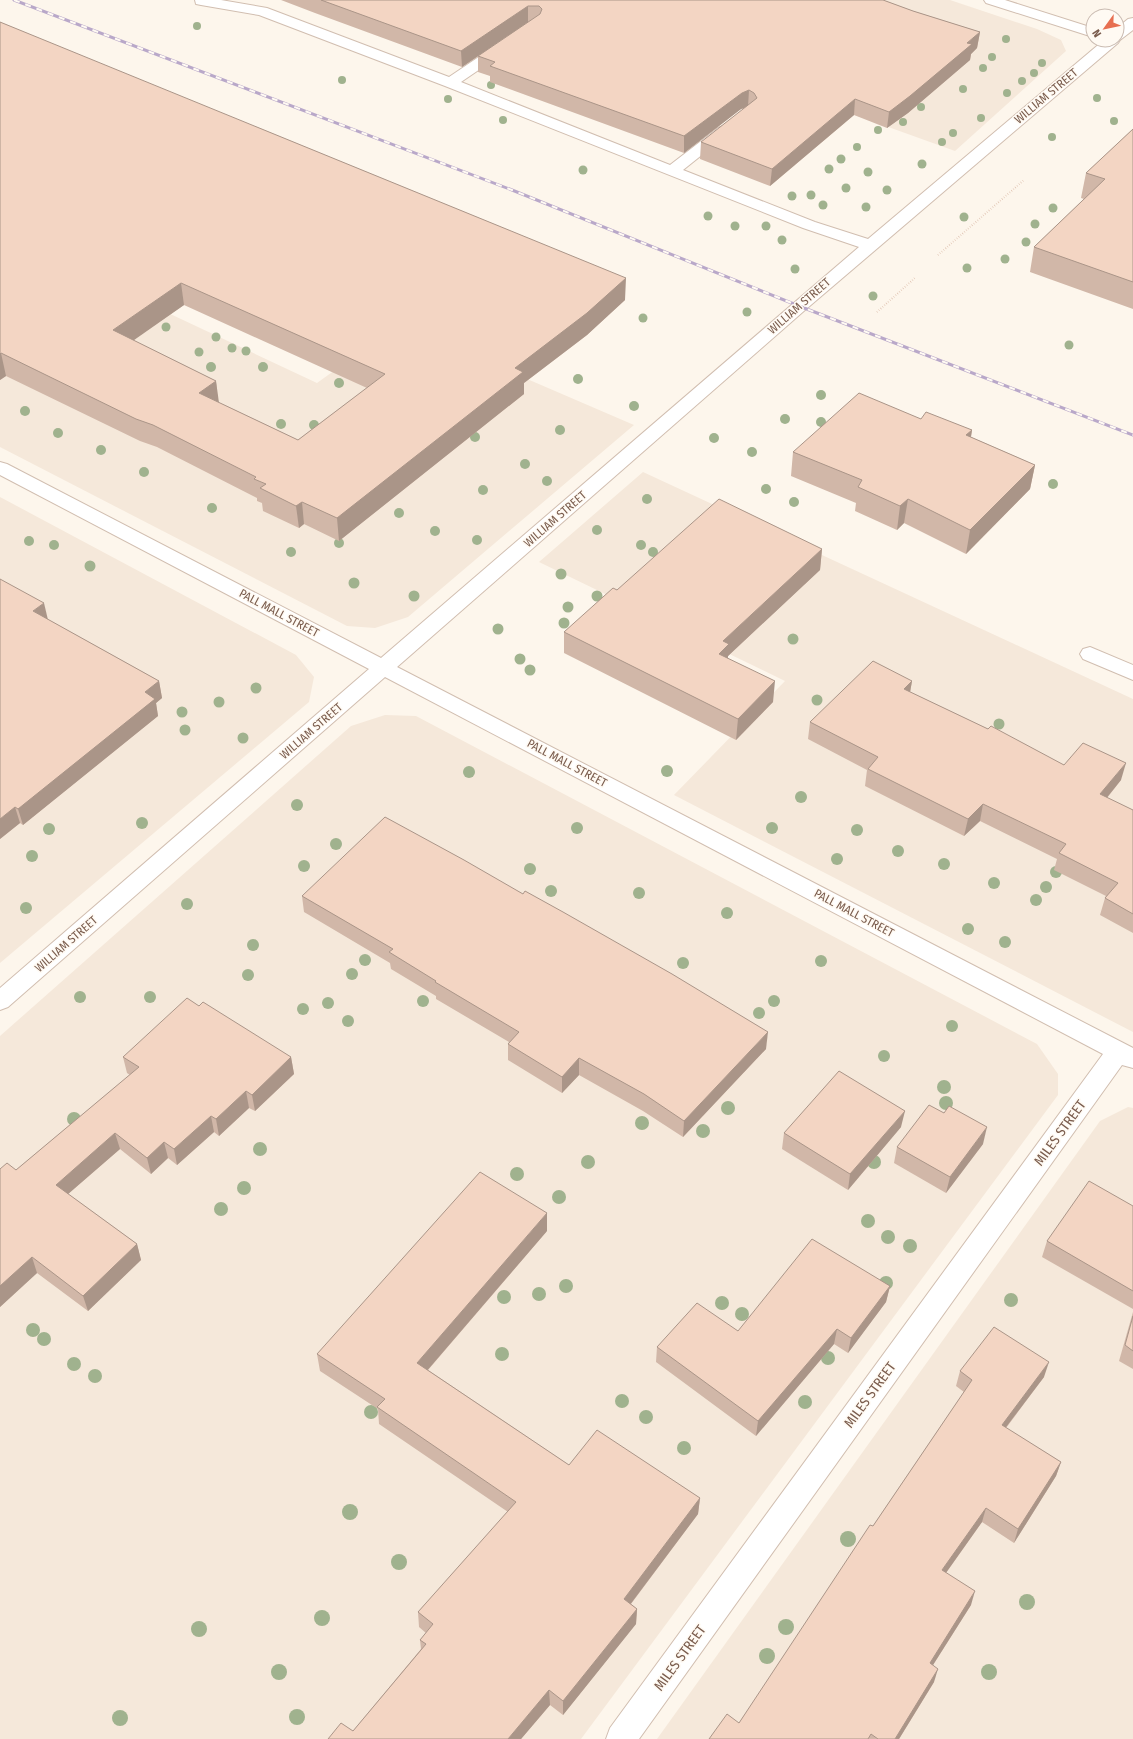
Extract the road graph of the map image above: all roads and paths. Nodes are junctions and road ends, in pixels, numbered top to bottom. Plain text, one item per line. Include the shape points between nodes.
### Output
1 (261, 0) edge
2 (991, 0) edge
3 (201, 1) edge
4 (247, 8) junction
5 (1133, 22) edge
6 (1085, 30) edge
7 (1125, 32) edge
8 (515, 39) edge
9 (1108, 48) edge
10 (450, 83) junction
11 (734, 123) edge
12 (672, 171) junction
13 (1024, 180) dead end
14 (870, 245) junction
15 (938, 255) dead end
16 (916, 277) dead end
17 (877, 312) dead end
18 (0, 468) edge
19 (1090, 654) dead end
20 (384, 668) junction
21 (1133, 673) edge
22 (0, 1001) edge
23 (1126, 1055) edge
24 (620, 1739) edge

1 - 4 street
2 - 6 street
3 - 4 street
4 - 10 street via 262,11
5 - 7 street, WILLIAM STREET
8 - 10 street
9 - 14 street, WILLIAM STREET
10 - 12 street
11 - 12 street
12 - 14 street via 809,225
13 - 15 path
14 - 20 street, WILLIAM STREET
16 - 17 path
18 - 20 street, PALL MALL STREET
19 - 21 street
20 - 22 street, WILLIAM STREET
20 - 23 street, PALL MALL STREET
23 - 24 street, MILES STREET

